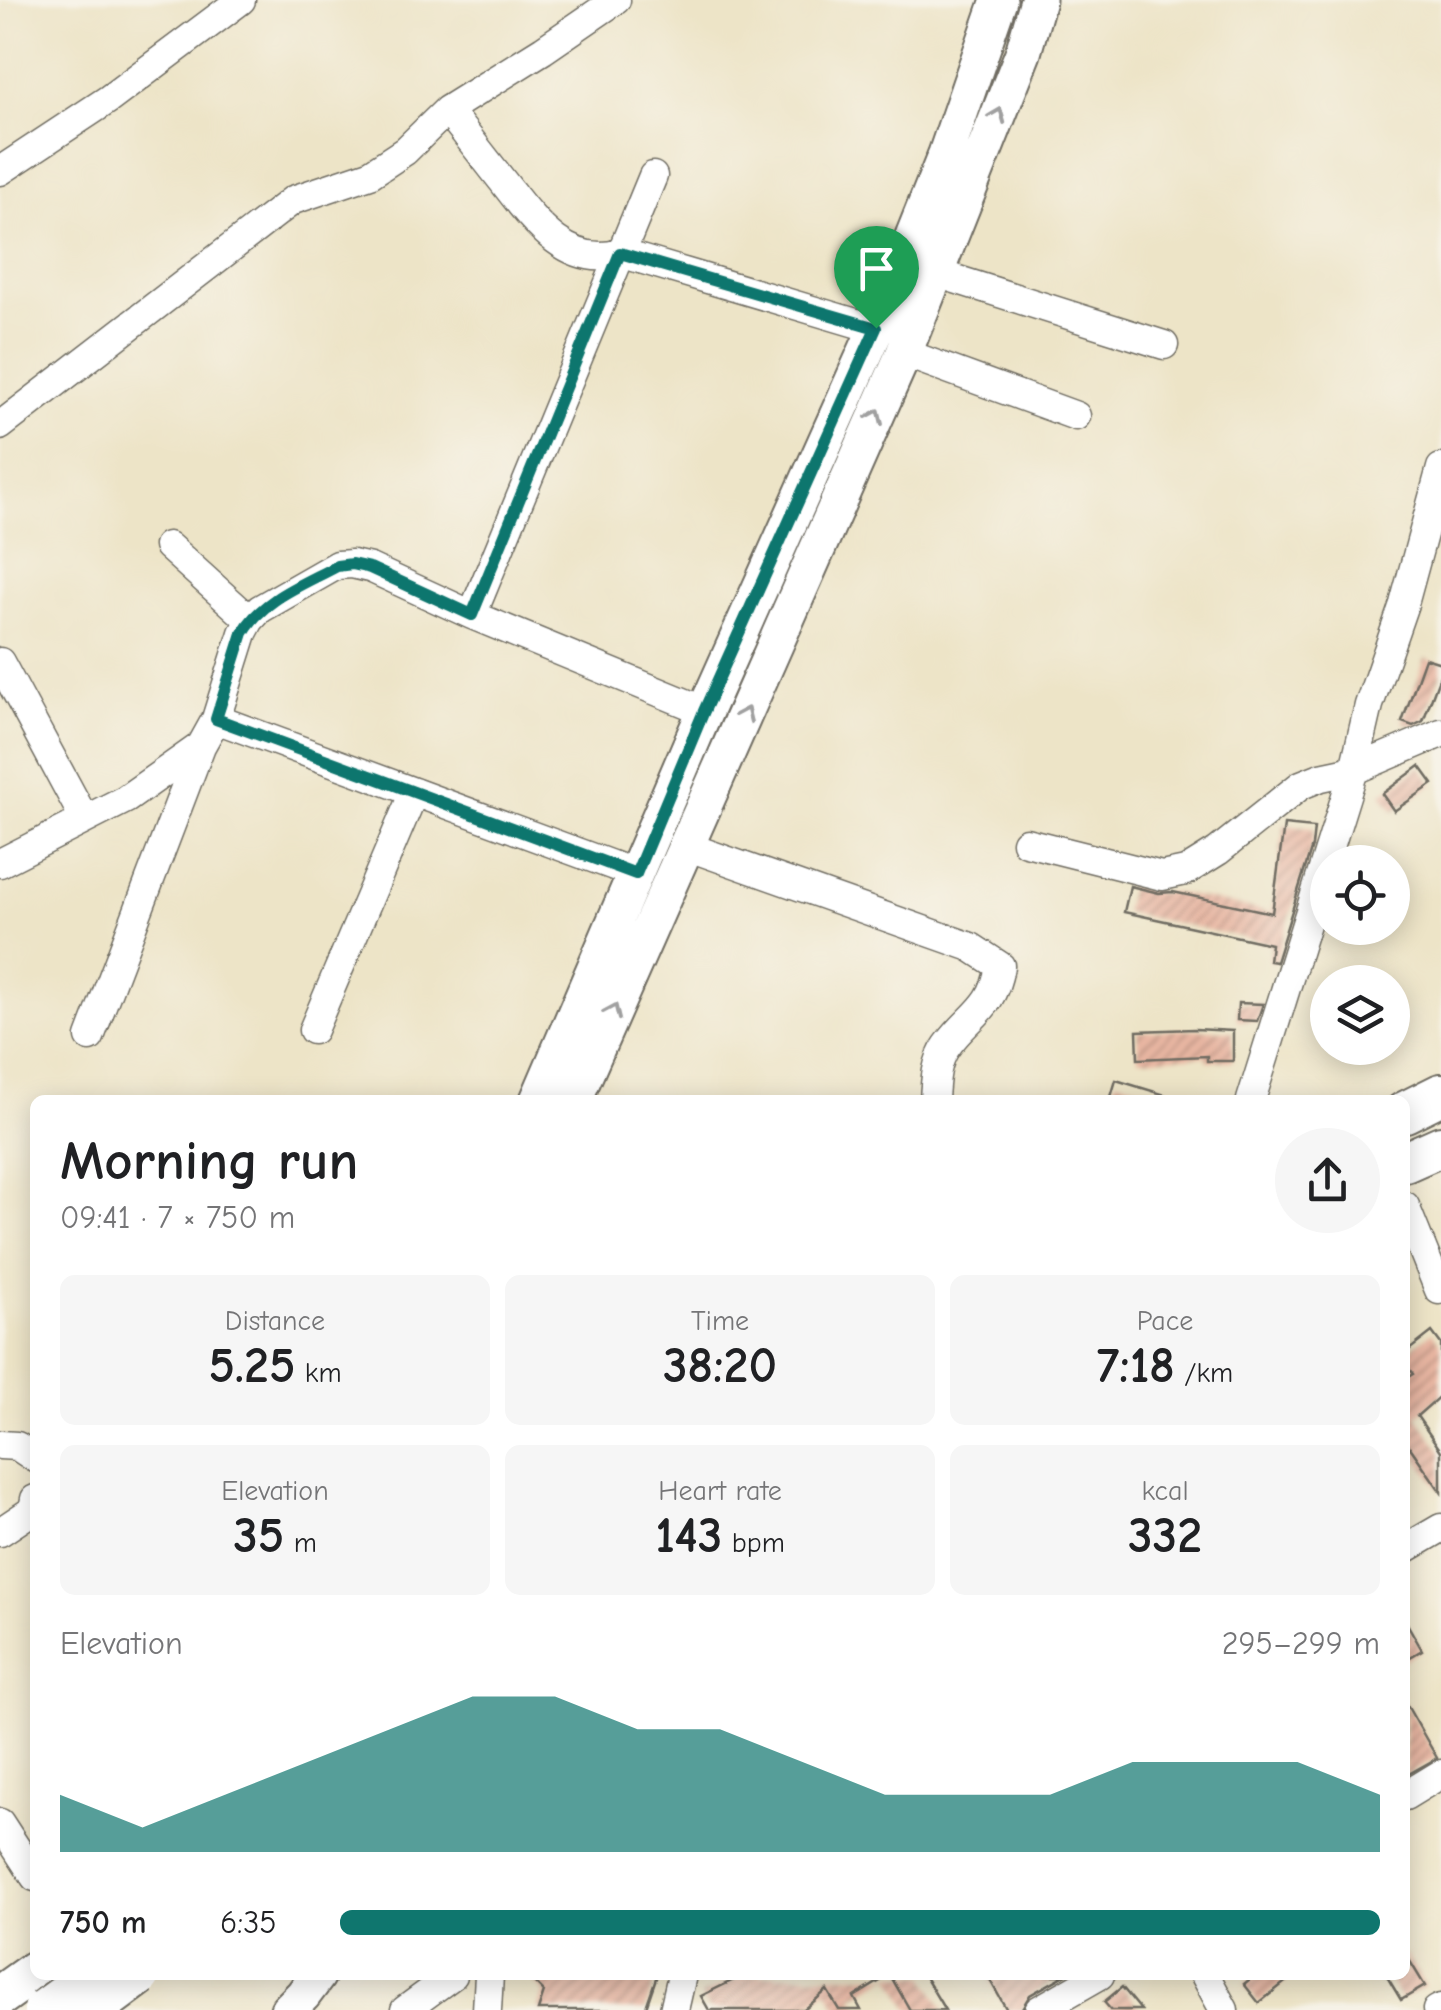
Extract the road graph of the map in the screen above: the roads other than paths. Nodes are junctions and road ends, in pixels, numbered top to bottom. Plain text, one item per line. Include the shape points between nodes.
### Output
1 (616, 0) edge
2 (999, 0) edge
3 (1038, 0) edge
4 (236, 2) edge
5 (447, 110) junction
6 (0, 171) edge
7 (652, 176) dead end
8 (620, 253) junction
9 (936, 273) junction
10 (876, 328) junction
11 (1164, 345) dead end
12 (904, 354) junction
13 (1076, 416) dead end
14 (0, 426) edge
15 (1441, 468) edge
16 (168, 546) dead end
17 (472, 615) junction
18 (250, 620) junction
19 (0, 662) edge
20 (704, 711) junction
21 (216, 719) junction
22 (1441, 734) edge
23 (201, 746) junction
24 (1354, 770) junction
25 (414, 792) junction
26 (84, 818) junction
27 (1026, 842) dead end
28 (686, 846) junction
29 (0, 862) edge
30 (636, 874) junction
31 (312, 1030) dead end
32 (90, 1037) dead end
33 (1441, 1094) edge
34 (540, 1095) edge
35 (576, 1095) edge
36 (934, 1095) edge
37 (1252, 1095) edge
38 (1410, 1110) edge
39 (1441, 1146) edge
40 (1410, 1160) edge
41 (1410, 1218) edge
42 (1439, 1290) edge
43 (0, 1444) edge
44 (30, 1455) edge
45 (30, 1510) edge
46 (1441, 1528) edge
47 (0, 1532) edge
48 (1410, 1546) edge
49 (1441, 1774) edge
50 (1410, 1793) edge
51 (0, 1823) edge
52 (30, 1868) edge
53 (30, 1975) edge
54 (85, 1980) edge
55 (96, 1980) edge
56 (133, 1980) edge
57 (314, 1980) edge
58 (447, 1980) edge
59 (489, 1980) edge
60 (681, 1980) edge
61 (1091, 1980) edge
62 (1209, 1980) edge
63 (0, 1996) edge
64 (44, 2010) edge
65 (93, 2010) edge
66 (119, 2010) edge
67 (288, 2010) edge
68 (405, 2010) edge
69 (487, 2010) edge
70 (674, 2010) edge
71 (1039, 2010) edge
72 (1224, 2010) edge

1 - 5 street
2 - 10 main road
9 -> 3 main road
4 - 6 street
5 - 8 street via 538,227 576,252 603,258
5 - 14 street via 370,174 293,200
7 - 8 street
8 - 10 street
8 - 17 street
9 - 11 street
9 - 12 main road
10 - 20 main road
12 - 13 street
28 -> 12 main road
15 - 24 street
16 - 18 street
17 - 18 street via 352,564 337,566
17 - 20 street
18 - 21 street
19 - 26 street
20 - 30 main road
21 - 23 street
21 - 25 street
22 - 24 street
23 - 26 street
23 - 32 street
24 - 27 street via 1301,786 1186,871 1162,876
24 - 37 street
25 - 30 street
25 - 31 street
26 - 29 street
35 -> 28 main road
28 - 36 street via 971,947 1000,966 985,1007 945,1049
30 - 34 main road
33 - 38 highway
39 - 40 highway
41 - 42 street
43 - 44 street
45 - 47 street
46 - 48 street
49 - 50 street
51 - 52 street
53 - 63 highway
54 - 64 highway, bridge
55 - 66 main road
56 - 65 highway, bridge
57 - 67 main road
58 - 68 street
59 - 69 street
60 - 70 street
61 - 71 street
62 - 72 street

